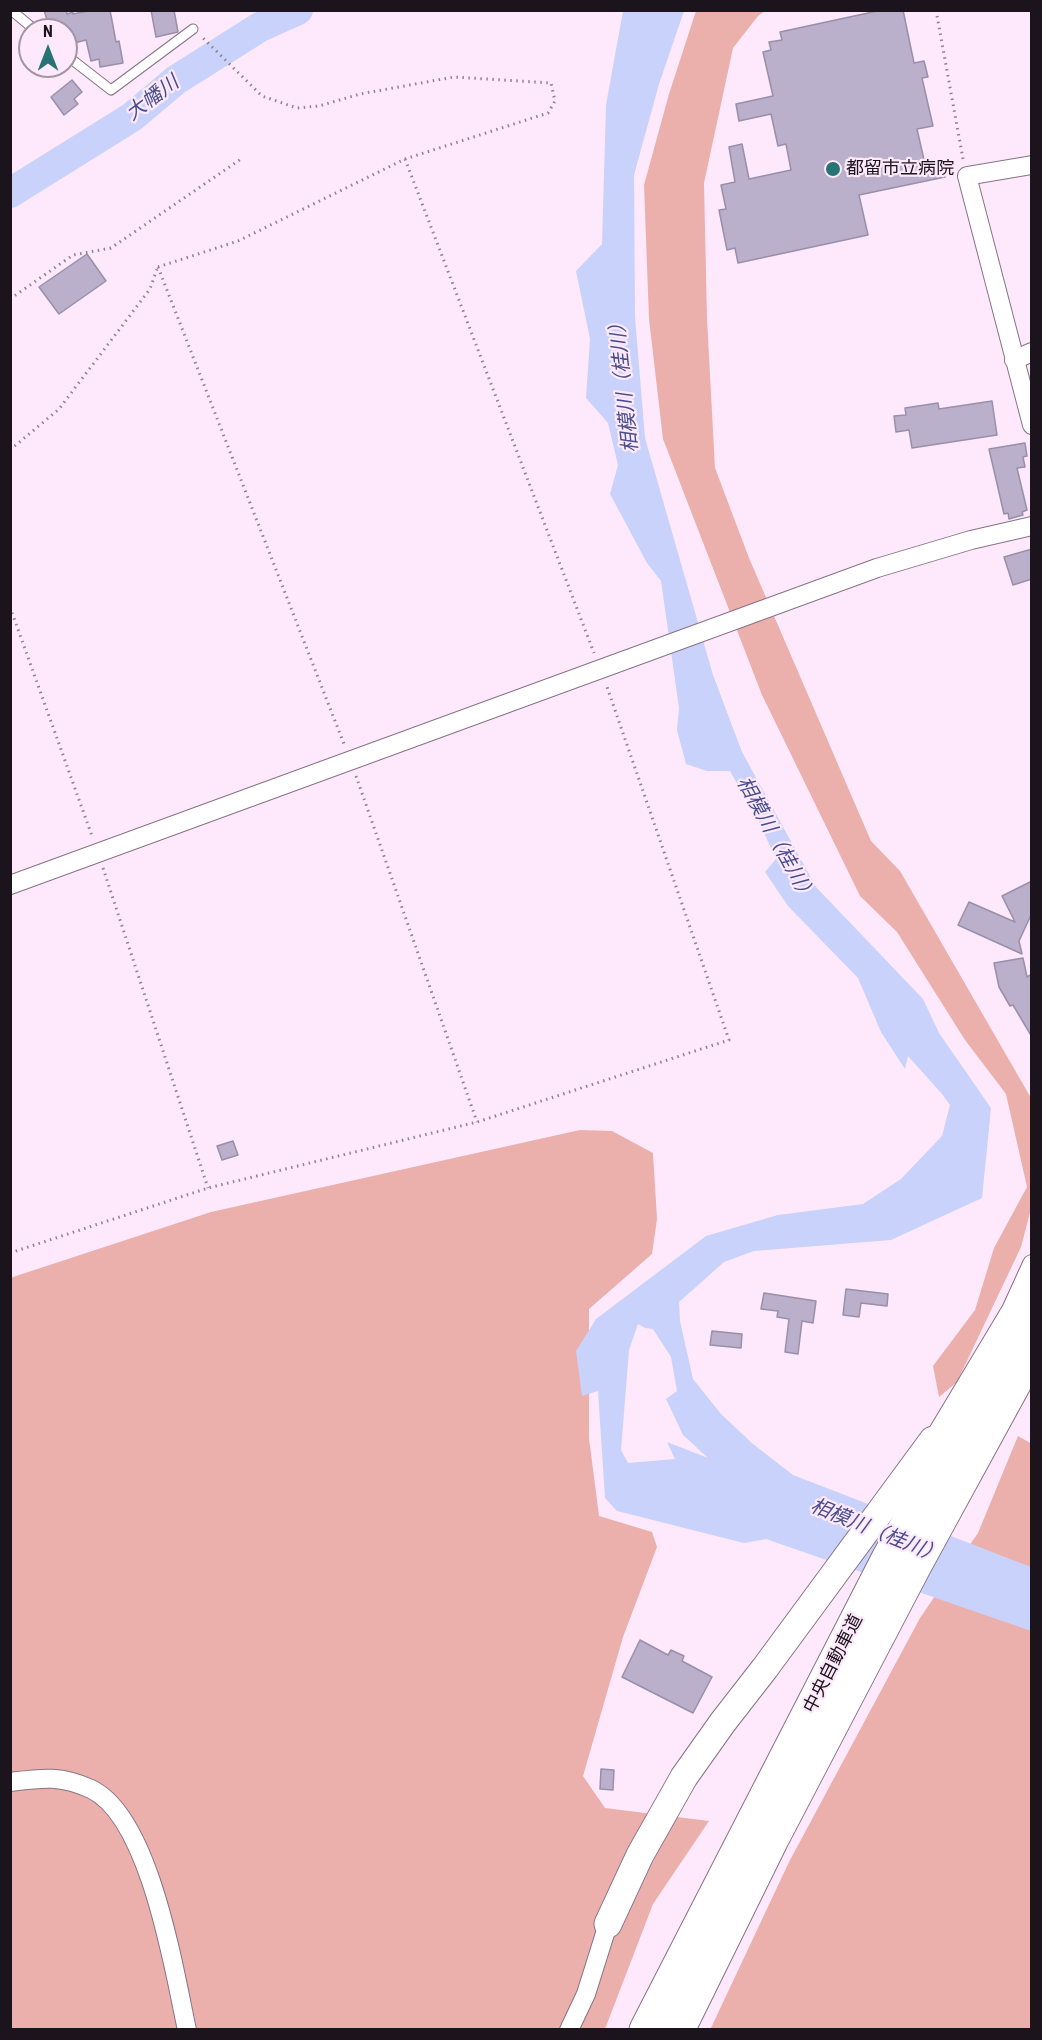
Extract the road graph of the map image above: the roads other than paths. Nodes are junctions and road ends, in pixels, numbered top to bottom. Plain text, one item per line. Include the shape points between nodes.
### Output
1 (194, 29) road end
2 (78, 64) edge
3 (1032, 165) edge
4 (1032, 352) edge
5 (1014, 360) junction
6 (1032, 425) edge
7 (1032, 526) edge
8 (10, 885) edge
9 (1032, 1264) edge
10 (1032, 1303) edge
11 (1032, 1351) edge
12 (933, 1440) joint
13 (10, 1782) edge
14 (761, 1832) junction
15 (608, 1924) joint
16 (187, 2030) edge
17 (569, 2030) edge
18 (646, 2030) edge
19 (678, 2030) edge

1 - 2 lane via 111,90
3 - 5 street via 967,176
4 - 5 street
5 - 6 street
7 - 8 street via 887,565
9 - 12 street via 1011,1310
10 - 14 highway, 中央自動車道 via 889,1557
11 - 14 highway, 中央自動車道
12 - 15 street via 684,1777 640,1855
13 - 16 street via 49,1777 70,1782 93,1790 113,1808 144,1862 166,1930
14 - 18 highway, 中央自動車道
14 - 19 highway, 中央自動車道
15 - 17 street via 586,1994

